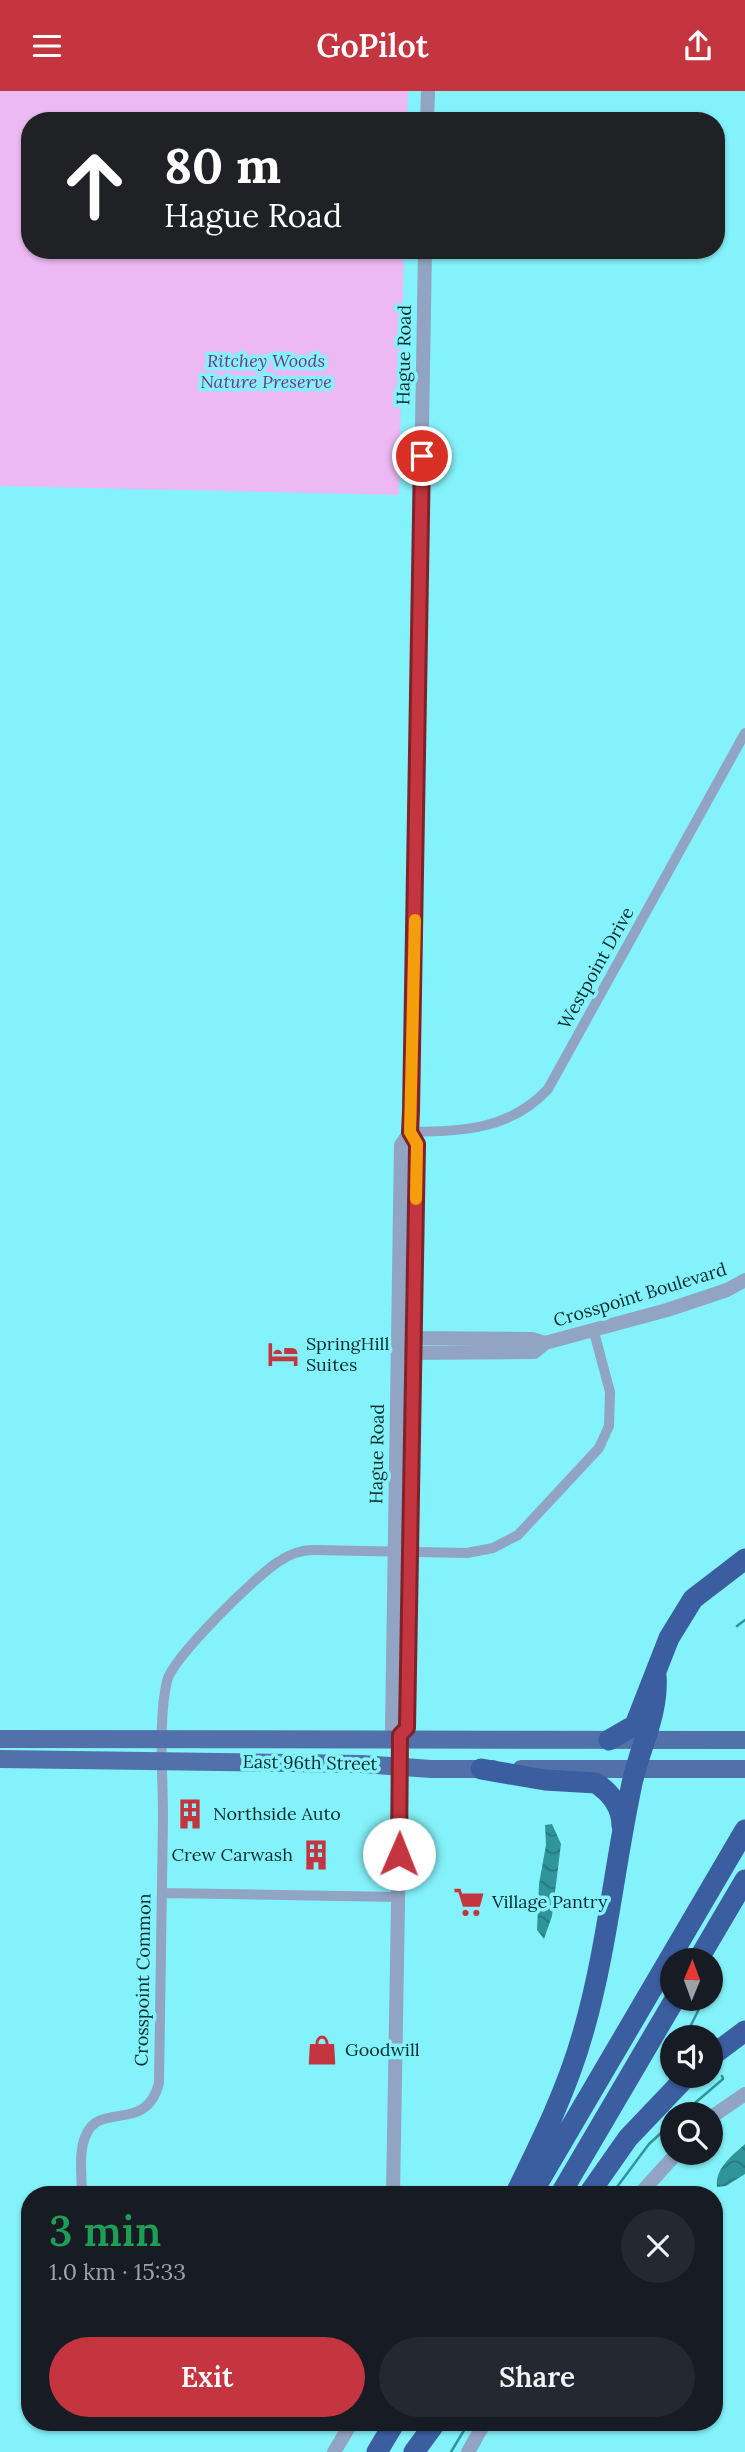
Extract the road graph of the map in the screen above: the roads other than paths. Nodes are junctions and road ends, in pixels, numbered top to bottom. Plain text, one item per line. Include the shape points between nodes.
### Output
1 (428, 91) edge
2 (427, 112) edge
3 (425, 259) edge
4 (745, 733) edge
5 (740, 753) edge
6 (410, 1132) junction
7 (745, 1280) edge
8 (594, 1332) junction
9 (398, 1338) junction
10 (414, 1338) junction
11 (545, 1343) junction
12 (398, 1353) junction
13 (414, 1353) junction
14 (395, 1551) junction
15 (410, 1552) junction
16 (745, 1559) edge
17 (656, 1675) junction
18 (164, 1737) junction
19 (400, 1737) junction
20 (0, 1739) edge
21 (646, 1739) junction
22 (69, 1740) junction
23 (609, 1740) junction
24 (745, 1740) edge
25 (4, 1759) edge
26 (163, 1761) junction
27 (400, 1765) junction
28 (481, 1769) junction
29 (635, 1769) junction
30 (745, 1769) edge
31 (745, 1830) edge
32 (621, 1835) junction
33 (745, 1880) edge
34 (162, 1893) junction
35 (398, 1897) junction
36 (705, 1948) edge
37 (668, 2011) edge
38 (745, 2031) edge
39 (723, 2047) edge
40 (676, 2088) edge
41 (745, 2095) edge
42 (723, 2109) edge
43 (666, 2165) edge
44 (82, 2186) edge
45 (393, 2186) edge
46 (519, 2186) edge
47 (536, 2186) edge
48 (566, 2186) edge
49 (594, 2186) edge
50 (647, 2186) edge
51 (347, 2431) edge
52 (390, 2431) edge
53 (424, 2431) edge
54 (429, 2431) edge
55 (480, 2431) edge
56 (334, 2452) edge
57 (377, 2452) edge
58 (413, 2452) edge
59 (468, 2452) edge

1 - 2 street
3 - 6 street, Hague Road
4 - 5 street, Westpoint Drive
5 - 6 street, Westpoint Drive via 548,1089 526,1110 496,1124
6 - 9 street, Hague Road via 401,1145
6 - 10 street, Hague Road via 417,1144
7 - 8 street, Crosspoint Boulevard via 713,1295
8 - 11 street, Crosspoint Boulevard
8 - 15 street, Crosspoint Common via 611,1409 599,1448 511,1540 474,1552
9 - 10 street, Crosspoint Boulevard
9 - 12 street, Hague Road
10 - 11 street, Crosspoint Boulevard
10 - 13 street, Hague Road
11 - 13 street, Crosspoint Boulevard via 525,1353
12 - 13 street, Crosspoint Boulevard
12 - 14 street, Hague Road
13 - 15 street, Hague Road
14 - 15 street, Crosspoint Common
14 - 18 street, Crosspoint Common via 307,1550 277,1562 188,1646 171,1669
14 - 19 street, Hague Road via 393,1729
15 - 19 street, Hague Road via 407,1728
16 - 17 highway via 693,1599 669,1639
17 - 21 highway via 657,1692
17 - 23 highway via 635,1725
18 - 19 main road, East 96th Street
18 - 22 main road, East 96th Street
18 - 26 street, Crosspoint Common
19 - 23 main road, East 96th Street
19 - 27 street
20 - 22 main road, East 96th Street
21 - 23 main road, East 96th Street
21 - 24 main road, East 96th Street
21 - 29 highway
22 - 25 main road via 13,1749
25 - 26 main road, East 96th Street
26 - 27 main road, East 96th Street
26 - 34 street, Crosspoint Common
27 - 28 main road, East 96th Street
27 - 35 street
28 - 29 main road, East 96th Street
28 - 32 highway via 596,1783 618,1807
29 - 30 main road, East 96th Street
29 - 32 highway
31 - 47 highway
32 - 46 highway via 581,2040 558,2104
33 - 36 highway
34 - 35 street
34 - 44 street, Crosspoint Common via 159,2083 150,2103 139,2113 103,2119 90,2128 82,2153
35 - 45 street
37 - 48 highway
38 - 39 highway
40 - 49 highway via 628,2138
41 - 42 street
43 - 50 street
51 - 56 street
52 - 57 highway
53 - 58 highway
54 - 58 highway
55 - 59 street

